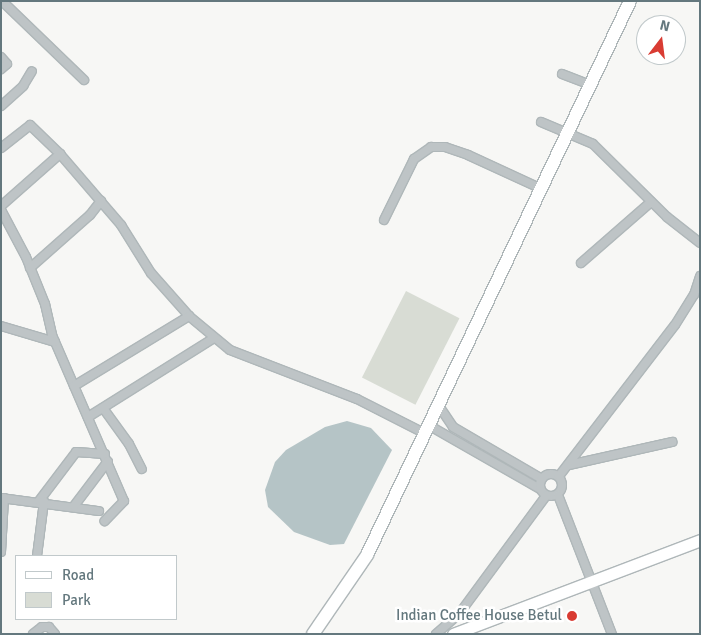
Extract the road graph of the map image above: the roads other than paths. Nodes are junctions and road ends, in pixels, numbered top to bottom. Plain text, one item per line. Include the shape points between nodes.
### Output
1 (2, 1) edge
2 (630, 1) edge
3 (1, 57) edge
4 (1, 69) edge
5 (32, 71) dead end
6 (562, 74) dead end
7 (84, 80) dead end
8 (591, 85) junction
9 (1, 106) edge
10 (541, 122) dead end
11 (568, 134) junction
12 (1, 148) edge
13 (60, 154) junction
14 (542, 189) junction
15 (101, 201) junction
16 (651, 202) junction
17 (1, 206) edge
18 (1, 210) edge
19 (384, 220) dead end
20 (700, 243) edge
21 (581, 262) dead end
22 (30, 268) junction
23 (700, 276) edge
24 (189, 316) junction
25 (1, 326) edge
26 (214, 338) junction
27 (55, 342) junction
28 (74, 386) junction
29 (440, 406) junction
30 (103, 408) junction
31 (88, 417) junction
32 (428, 430) junction
33 (672, 442) dead end
34 (107, 458) junction
35 (569, 465) junction
36 (142, 469) dead end
37 (559, 476) junction
38 (542, 479) junction
39 (540, 490) junction
40 (558, 495) junction
41 (546, 496) junction
42 (3, 498) edge
43 (42, 501) junction
44 (74, 506) junction
45 (100, 511) dead end
46 (104, 522) dead end
47 (700, 540) edge
48 (1, 552) edge
49 (37, 555) edge
50 (593, 582) junction
51 (34, 634) edge
52 (55, 634) edge
53 (312, 634) edge
54 (436, 634) edge
55 (453, 634) edge
56 (612, 634) edge

1 - 7 street
2 - 8 main road
3 - 4 street via 7,64
5 - 9 street via 23,86
6 - 8 street
8 - 11 main road
10 - 11 street
11 - 14 main road
11 - 16 street via 593,144
12 - 13 street via 30,125
13 - 15 street
13 - 17 street
14 - 19 street via 468,155 431,146 414,159
14 - 29 main road
15 - 22 street via 90,215
15 - 24 street via 121,225 151,273
16 - 20 street
16 - 21 street
18 - 22 street
22 - 27 street
23 - 35 street via 694,295 675,325
24 - 26 street
24 - 28 street
25 - 27 street
26 - 30 street
26 - 32 street via 255,361
27 - 28 street
28 - 31 street
29 - 32 main road
29 - 38 street via 453,427
30 - 31 street
30 - 36 street via 129,444
31 - 34 street
32 - 39 street
32 - 53 main road via 367,555
33 - 35 street
34 - 43 street via 76,452
34 - 44 street
34 - 46 street via 124,501
35 - 37 street
37 - 38 street via 552,474
37 - 40 street via 563,482
38 - 39 street
39 - 41 street
40 - 41 street
40 - 50 street
41 - 54 street via 459,614
42 - 43 street
42 - 48 street
43 - 44 street
43 - 49 street
44 - 45 street
47 - 50 main road
50 - 55 main road
50 - 56 street
51 - 52 street via 42,627 49,627

